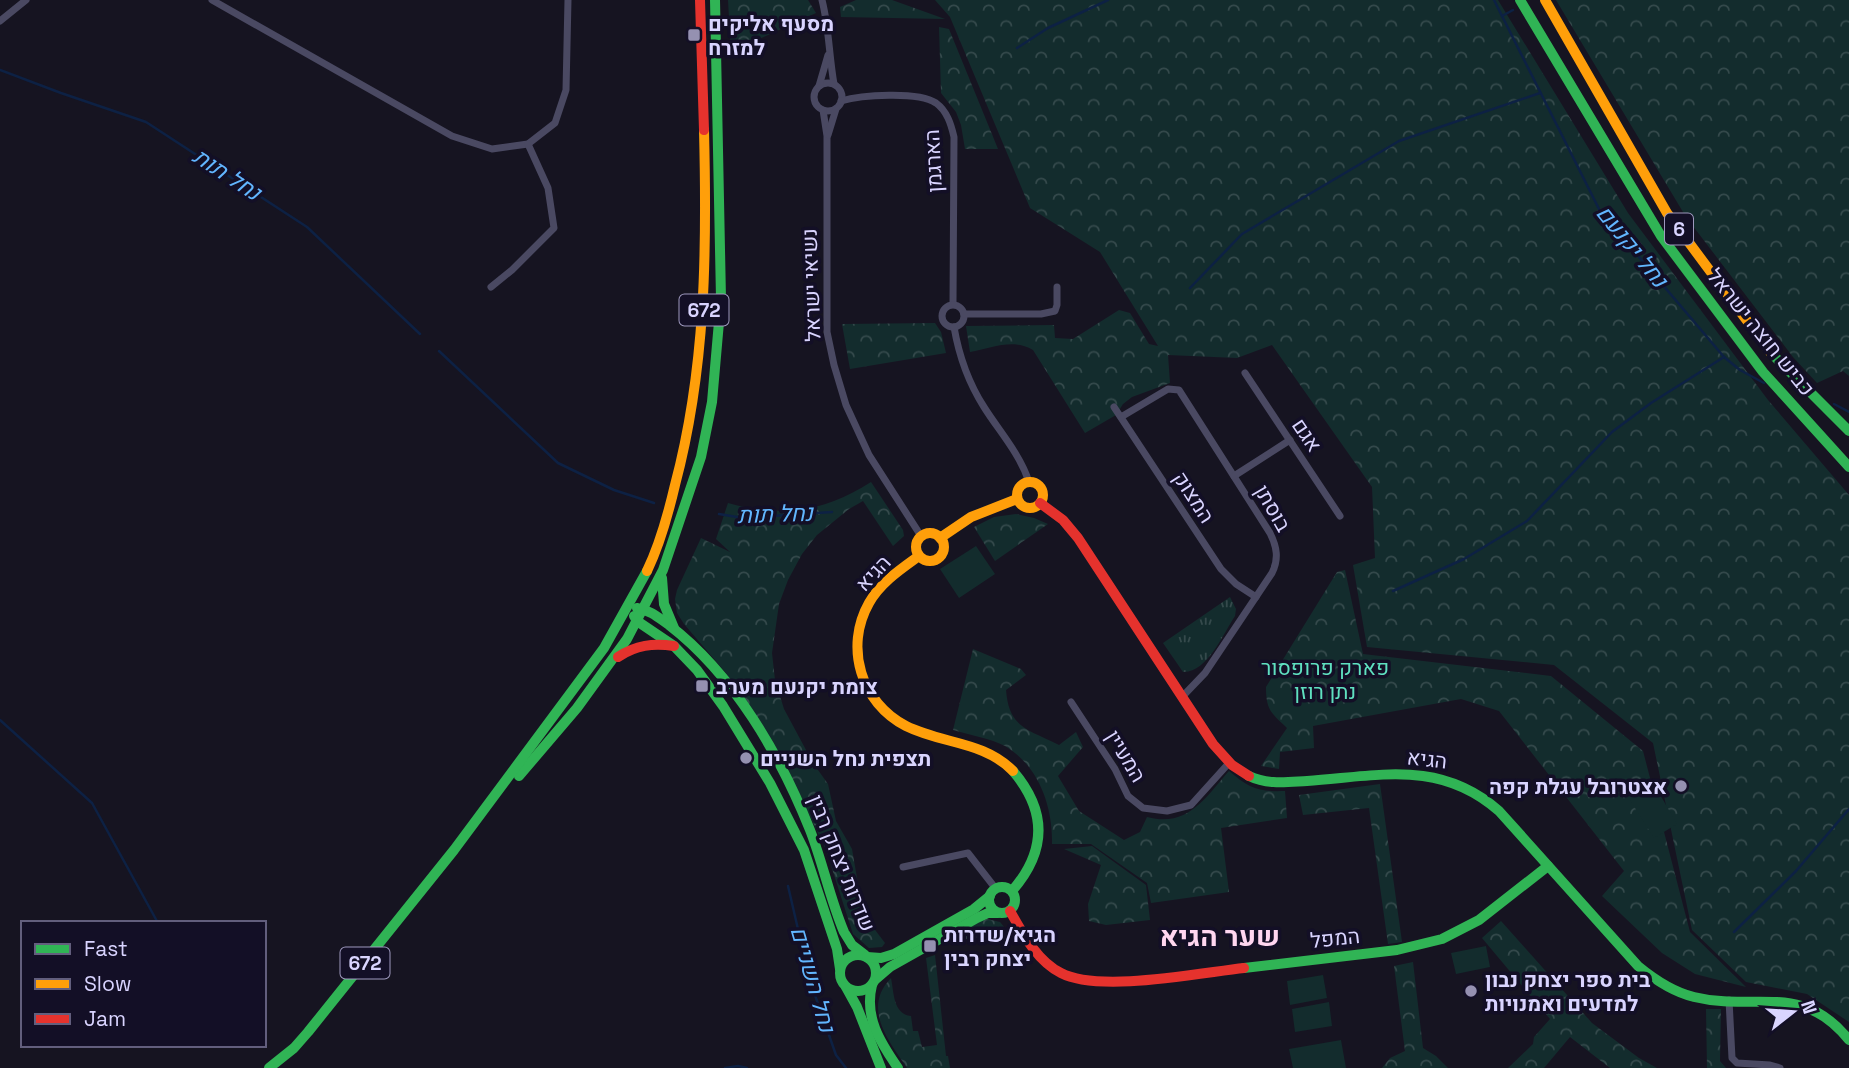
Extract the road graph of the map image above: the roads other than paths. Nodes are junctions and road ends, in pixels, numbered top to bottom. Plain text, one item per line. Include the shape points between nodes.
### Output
1 (26, 0) edge
2 (212, 0) edge
3 (568, 0) edge
4 (700, 0) edge
5 (820, 0) edge
6 (1520, 0) edge
7 (1545, 0) edge
8 (716, 2) edge
9 (0, 21) edge
10 (828, 54) junction
11 (819, 86) junction
12 (837, 87) junction
13 (855, 97) junction
14 (839, 105) junction
15 (823, 110) junction
16 (827, 136) junction
17 (528, 144) junction
18 (491, 287) dead end
19 (1057, 288) dead end
20 (953, 304) junction
21 (964, 314) junction
22 (954, 327) junction
23 (1245, 373) dead end
24 (1114, 407) dead end
25 (1121, 417) junction
26 (1849, 431) edge
27 (1290, 440) junction
28 (1849, 467) edge
29 (1234, 476) junction
30 (1029, 482) junction
31 (1017, 499) junction
32 (1041, 503) junction
33 (1340, 516) dead end
34 (921, 536) junction
35 (940, 538) junction
36 (919, 556) junction
37 (663, 570) junction
38 (1256, 597) junction
39 (628, 607) junction
40 (644, 608) junction
41 (637, 621) junction
42 (674, 628) junction
43 (674, 646) junction
44 (610, 664) junction
45 (1182, 697) junction
46 (1071, 702) dead end
47 (1229, 763) junction
48 (454, 850) junction
49 (1548, 866) junction
50 (903, 867) dead end
51 (1012, 891) junction
52 (993, 892) junction
53 (1010, 911) junction
54 (998, 913) junction
55 (866, 956) junction
56 (840, 968) junction
57 (874, 982) junction
58 (846, 988) junction
59 (1729, 1000) junction
60 (1849, 1040) edge
61 (269, 1068) edge
62 (881, 1068) edge
63 (898, 1068) edge
64 (1780, 1068) edge

1 - 9 street
2 - 17 street via 452,136 492,149
3 - 17 street via 566,90 555,123
4 - 39 main road, 672 via 705,264 699,364 687,447 673,495 650,564
5 - 10 street, נשיאי ישראל
6 - 28 main road, כביש חוצה ישראל / 6 via 1661,236 1763,372
7 - 26 main road, כביש חוצה ישראל / 6 via 1667,213 1769,351
8 - 37 main road, 672 via 721,243 718,353 701,457
10 - 11 street, נשיאי ישראל
10 - 12 street, נשיאי ישראל
11 - 12 street
11 - 15 street, נשיאי ישראל via 814,99
12 - 13 street, הארגמן
12 - 14 street, נשיאי ישראל
13 - 14 street, הארגמן
13 - 20 street, הארגמן via 921,98 936,104 948,117 954,137
14 - 15 street
14 - 16 street, נשיאי ישראל
15 - 16 street, נשיאי ישראל
16 - 34 street, נשיאי ישראל via 827,332 834,365 869,455
17 - 18 street via 548,188 554,228
19 - 21 street via 1055,311
20 - 21 street
20 - 22 street via 942,316
21 - 22 street
22 - 30 street via 971,384
23 - 27 street, אגם
24 - 25 street, המצוק
25 - 29 street, בוסתן via 1168,389 1177,389
25 - 38 street, המצוק via 1221,569
27 - 29 street
27 - 33 street, אגם
29 - 38 street, בוסתן via 1277,552 1274,569
30 - 31 main road via 1019,487
30 - 32 main road via 1041,487
31 - 32 main road via 1026,508
31 - 35 main road via 980,512
32 - 45 main road, הגיא via 1078,538
34 - 35 main road via 933,533
34 - 36 main road via 916,544
35 - 36 main road via 944,547 940,556 927,561
36 - 51 main road, הגיא via 867,605 856,645 858,666 878,704 895,720 918,733 993,755 1019,778 1035,807 1040,839 1032,864
37 - 40 main road, 672
37 - 42 main road via 663,600
38 - 45 street, בוסתן via 1205,673
39 - 40 main road
39 - 41 main road, שדרות יצחק רבין
39 - 48 main road, 672 via 598,656
40 - 41 main road, 672
40 - 42 main road, שדרות יצחק רבין
41 - 43 main road, שדרות יצחק רבין
41 - 44 main road, 672
42 - 55 main road, שדרות יצחק רבין via 718,672 783,773 816,847 844,931 855,949
43 - 44 main road via 640,646
43 - 56 main road, שדרות יצחק רבין via 713,691 785,809 811,869
44 - 48 main road, 672
45 - 47 main road, הגיא
46 - 47 street, המעיין via 1128,796 1143,808 1167,811 1191,805
47 - 49 main road, הגיא via 1246,776 1273,783 1415,774 1457,782 1492,803
48 - 61 main road, 672 via 308,1032
49 - 53 main road, המפל via 1481,920 1433,943 1110,983 1079,981 1056,971 1029,944
49 - 59 main road, הגיא via 1651,977 1690,995
50 - 52 street via 968,853
51 - 52 main road via 1003,887
51 - 53 main road via 1016,901
52 - 54 main road via 990,906
52 - 55 main road via 974,909 894,954
53 - 54 main road
54 - 57 main road via 977,918 892,965
55 - 56 main road via 853,955
55 - 57 main road via 874,964
56 - 58 main road
57 - 58 main road via 861,991
57 - 63 main road via 868,1006 872,1022
58 - 62 main road
59 - 60 main road, הגיא via 1801,1004 1834,1021
59 - 64 street via 1732,1058 1737,1063

